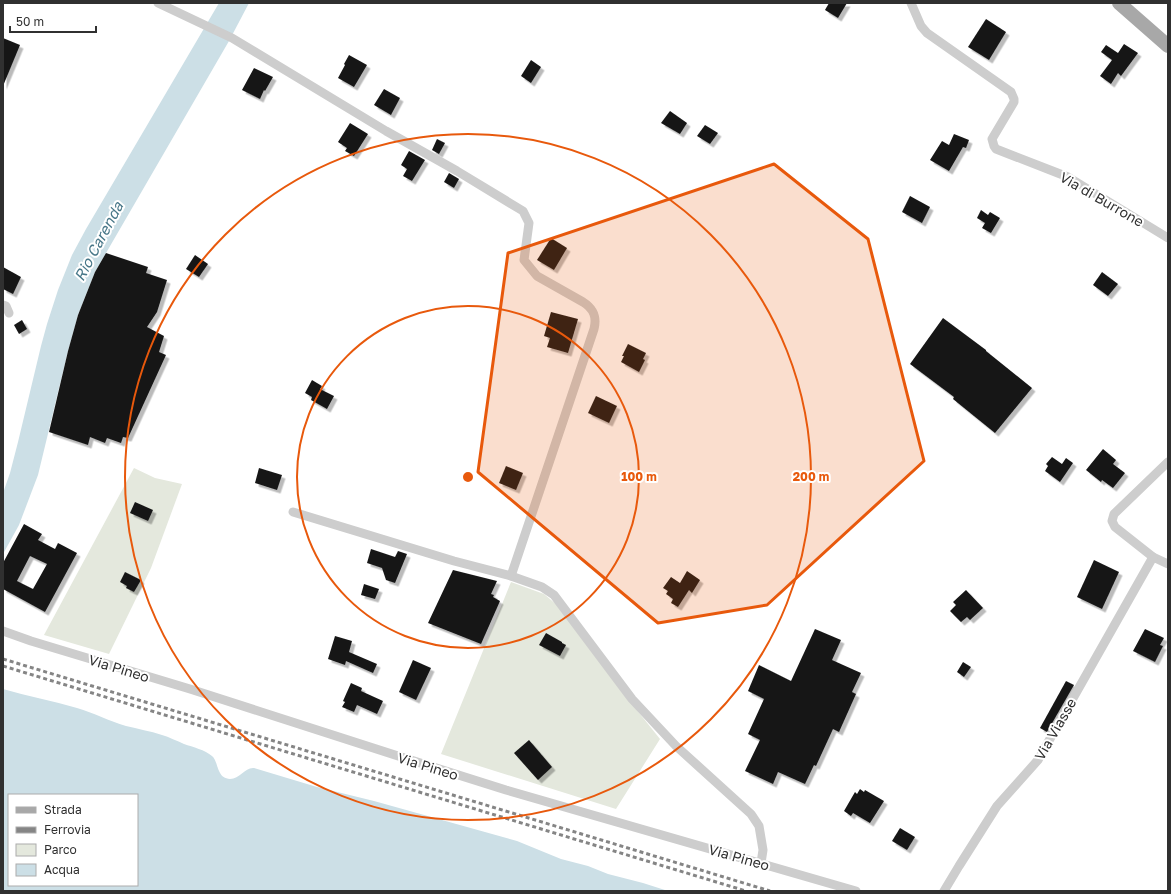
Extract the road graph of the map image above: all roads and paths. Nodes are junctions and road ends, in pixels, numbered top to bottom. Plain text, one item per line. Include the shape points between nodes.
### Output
1 (158, 3) edge
2 (911, 3) edge
3 (1119, 3) edge
4 (1168, 46) edge
5 (1168, 238) edge
6 (3, 304) edge
7 (9, 313) dead end
8 (1168, 462) edge
9 (293, 512) dead end
10 (1153, 557) junction
11 (1168, 564) edge
12 (511, 576) junction
13 (3, 631) edge
14 (762, 863) junction
15 (856, 891) edge
16 (944, 891) edge

1 - 12 street via 232,38 523,211 529,223 524,260 537,276 593,310 596,323 594,330
2 - 5 street, Via di Burrone via 927,33 1013,95 1014,102 994,136 994,146 1068,177
3 - 4 main road
6 - 7 street
8 - 10 street via 1117,512 1112,521 1115,527
9 - 12 street
10 - 11 street
10 - 16 street, Via Viasse via 1038,760 998,806
12 - 14 street via 554,594 632,699 676,746 751,814 759,826 763,850
13 - 14 street, Via Pineo via 506,790
14 - 15 street, Via Pineo

